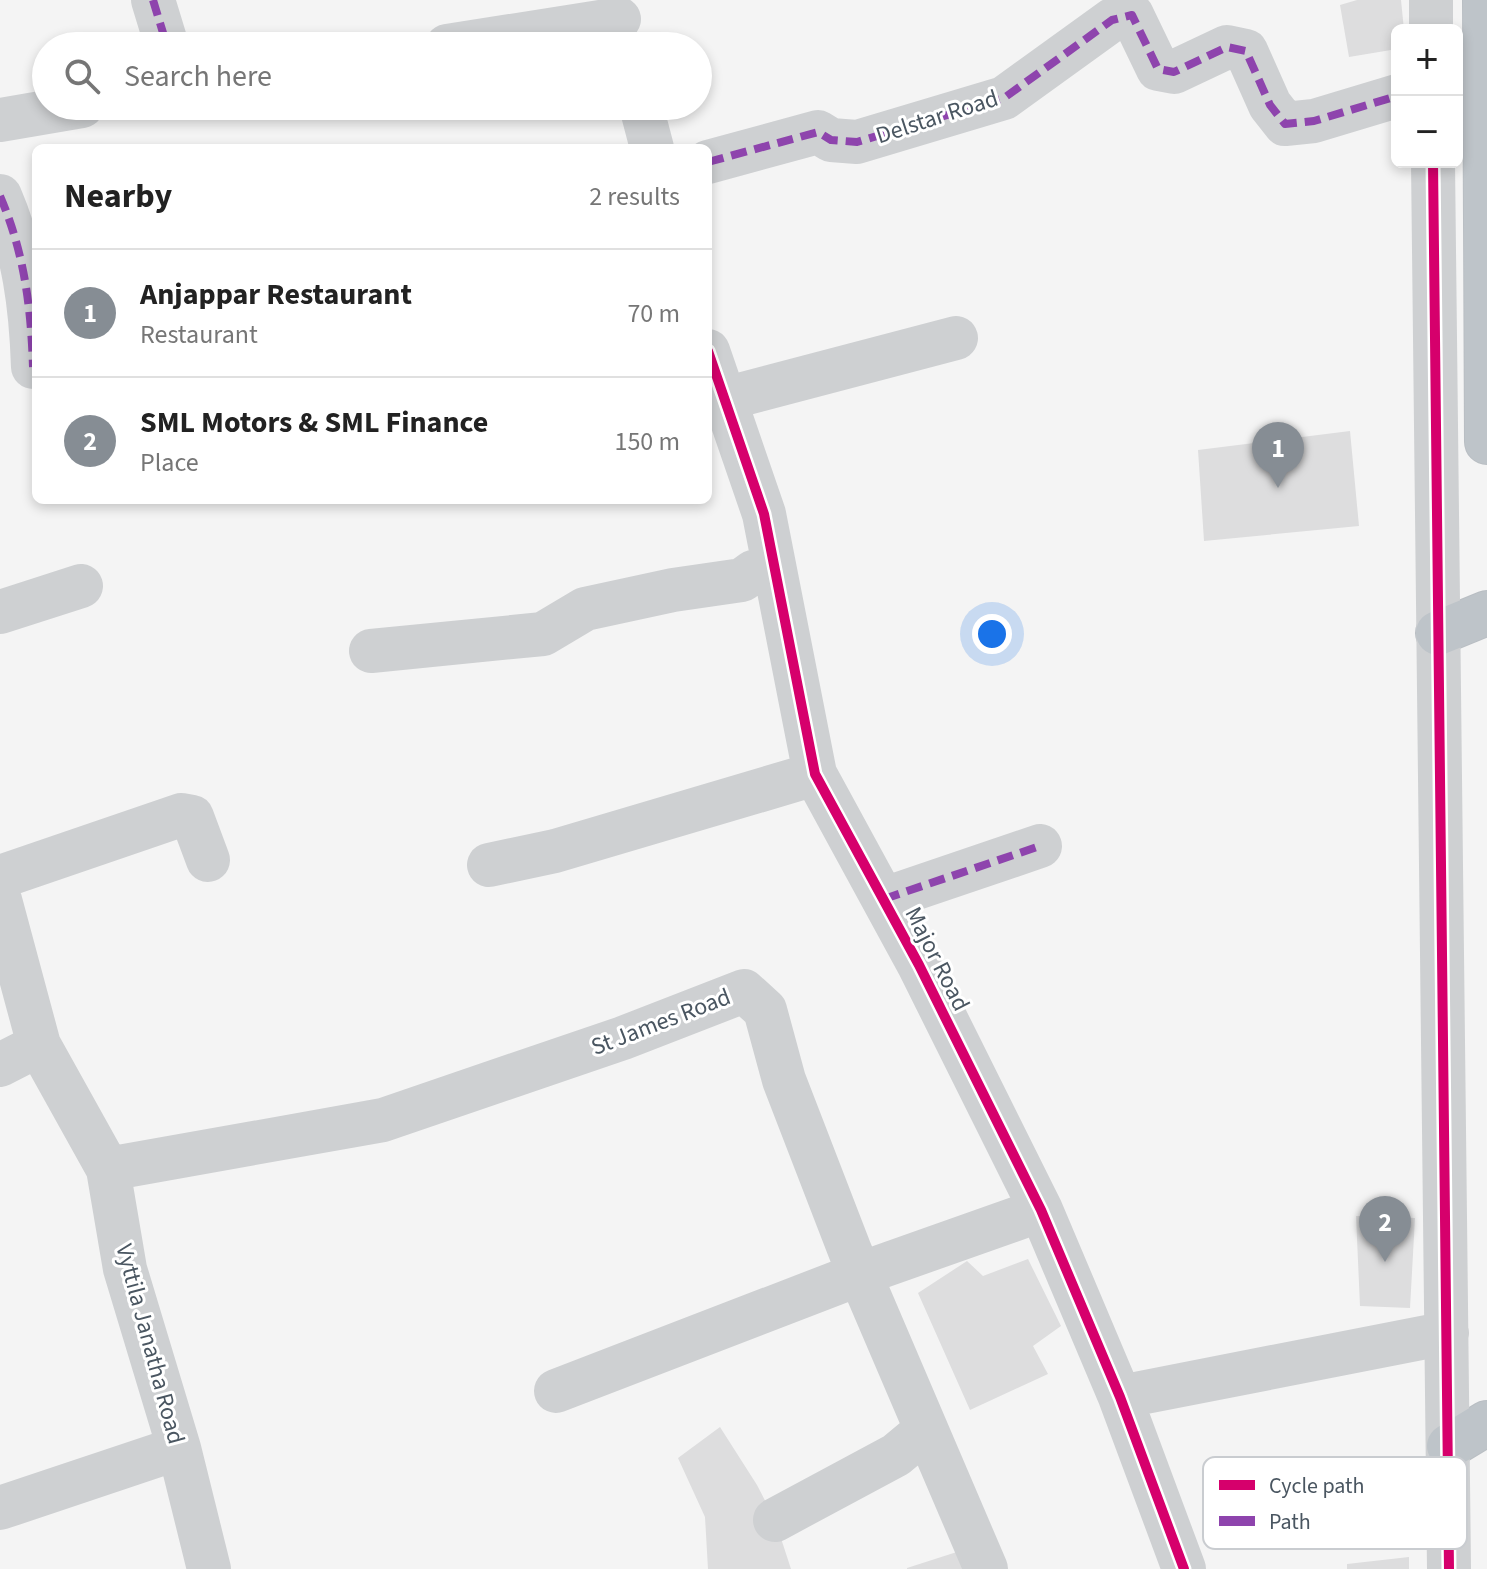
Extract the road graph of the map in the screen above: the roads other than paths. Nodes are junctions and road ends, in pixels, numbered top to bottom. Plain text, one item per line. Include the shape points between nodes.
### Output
1 (153, 0) edge
2 (1431, 0) edge
3 (1485, 0) edge
4 (619, 22) edge
5 (1431, 24) edge
6 (163, 32) edge
7 (547, 32) edge
8 (1391, 98) edge
9 (32, 115) edge
10 (0, 120) edge
11 (645, 120) edge
12 (651, 144) edge
13 (712, 161) edge
14 (1433, 168) edge
15 (0, 196) edge
16 (32, 334) edge
17 (956, 338) dead end
18 (712, 363) edge
19 (724, 399) junction
20 (1487, 442) edge
21 (774, 567) junction
22 (81, 586) dead end
23 (0, 612) edge
24 (1487, 613) edge
25 (1438, 633) junction
26 (371, 651) dead end
27 (815, 774) junction
28 (1040, 846) dead end
29 (208, 860) dead end
30 (489, 865) dead end
31 (0, 877) edge
32 (884, 899) junction
33 (0, 900) edge
34 (39, 1045) junction
35 (0, 1065) edge
36 (108, 1169) junction
37 (1041, 1210) junction
38 (860, 1274) junction
39 (1447, 1333) junction
40 (556, 1391) dead end
41 (1120, 1397) junction
42 (1487, 1423) edge
43 (926, 1430) junction
44 (1449, 1446) junction
45 (179, 1448) junction
46 (1449, 1457) edge
47 (0, 1508) edge
48 (775, 1520) dead end
49 (209, 1569) edge
50 (986, 1569) edge
51 (1184, 1569) edge

1 - 6 street
2 - 5 street
3 - 20 highway
4 - 7 street
8 - 13 street, Delstar Road via 1314,121 1285,124 1270,105 1246,51 1227,47 1174,72 1158,69 1132,15 1112,20 1004,98 857,142 831,140 818,132
9 - 10 street
11 - 12 street
14 - 25 street
15 - 16 street via 14,229 31,302
17 - 19 street
18 - 19 street, Major Road
19 - 21 street, Major Road via 764,514
21 - 26 street via 742,580 585,609 543,634
21 - 27 street, Major Road
22 - 23 street
24 - 25 highway
25 - 39 street
27 - 30 street via 555,851
27 - 32 street, Major Road
28 - 32 street
29 - 31 street via 192,817 181,815
32 - 37 street, Major Road
33 - 34 street, Vyttila Janatha Road
34 - 35 street
34 - 36 street, Vyttila Janatha Road
36 - 38 street, St James Road via 383,1120 744,991 765,1010 784,1080
36 - 45 street, Vyttila Janatha Road via 125,1269
37 - 38 street
37 - 41 street, Major Road
38 - 40 street
38 - 43 street, St James Road
39 - 41 street
39 - 44 street
41 - 51 street, Major Road
42 - 44 highway
43 - 48 street via 896,1455
43 - 50 street, St James Road
44 - 46 street
45 - 47 street
45 - 49 street, Vyttila Janatha Road

